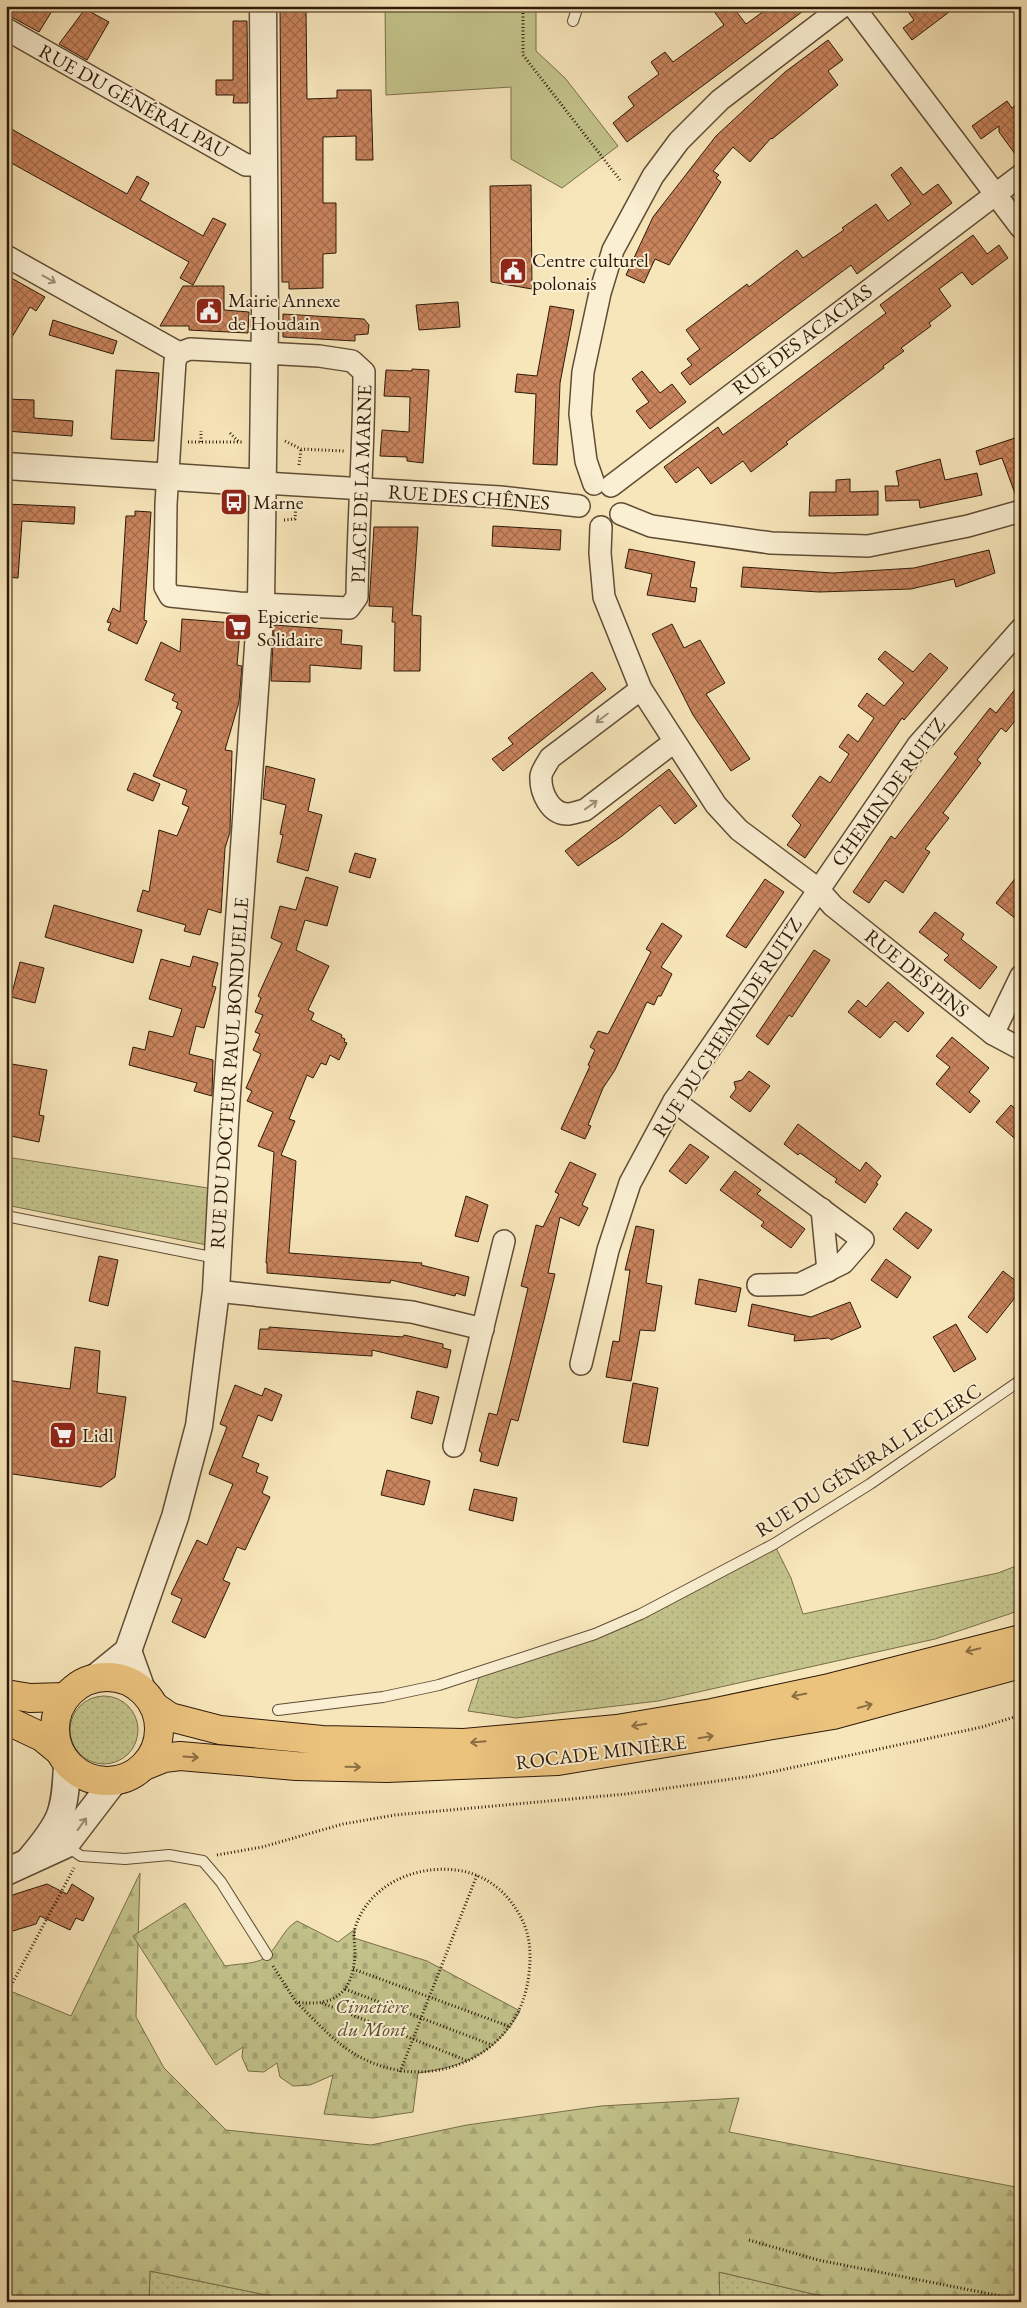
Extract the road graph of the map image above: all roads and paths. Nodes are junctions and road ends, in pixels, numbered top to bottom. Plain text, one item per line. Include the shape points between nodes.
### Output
1 (263, 6) edge
2 (523, 6) edge
3 (578, 6) edge
4 (843, 6) edge
5 (853, 6) edge
6 (573, 22) dead end
7 (6, 29) edge
8 (264, 165) junction
9 (1021, 175) edge
10 (620, 180) dead end
11 (995, 194) junction
12 (1021, 228) edge
13 (6, 256) edge
14 (180, 352) junction
15 (264, 353) junction
16 (201, 431) dead end
17 (230, 433) dead end
18 (252, 440) junction
19 (171, 441) junction
20 (201, 442) junction
21 (363, 447) junction
22 (6, 466) edge
23 (168, 475) junction
24 (264, 483) junction
25 (602, 485) junction
26 (360, 489) junction
27 (579, 506) junction
28 (1021, 511) edge
29 (621, 514) junction
30 (601, 527) junction
31 (261, 603) junction
32 (1021, 629) edge
33 (641, 689) junction
34 (674, 742) junction
35 (818, 889) junction
36 (1021, 976) edge
37 (992, 1034) junction
38 (1021, 1049) edge
39 (674, 1101) junction
40 (822, 1209) junction
41 (6, 1216) edge
42 (504, 1241) dead end
43 (217, 1258) junction
44 (828, 1271) junction
45 (758, 1285) dead end
46 (216, 1291) junction
47 (483, 1329) junction
48 (581, 1364) dead end
49 (1021, 1380) edge
50 (454, 1446) dead end
51 (1021, 1639) edge
52 (128, 1652) junction
53 (1021, 1664) edge
54 (96, 1678) junction
55 (6, 1694) edge
56 (66, 1697) junction
57 (148, 1698) junction
58 (278, 1710) dead end
59 (1021, 1715) edge
60 (6, 1720) edge
61 (63, 1758) junction
62 (144, 1766) junction
63 (114, 1781) junction
64 (65, 1846) junction
65 (203, 1861) junction
66 (6, 1872) edge
67 (477, 1875) junction
68 (267, 1955) joint
69 (353, 1969) junction
70 (346, 1989) junction
71 (6, 1995) edge
72 (429, 1997) junction
73 (296, 2002) junction
74 (321, 2003) junction
75 (421, 2018) junction
76 (511, 2027) junction
77 (413, 2039) junction
78 (492, 2046) junction
79 (468, 2061) junction
80 (400, 2072) junction
81 (749, 2240) dead end
82 (1021, 2300) edge

1 - 8 street, RUE DU DOCTEUR PAUL BONDUELLE
2 - 10 path via 522,54
3 - 6 lane
4 - 25 street via 720,100 679,141 653,176 613,250 583,372 580,414 586,461
5 - 11 street
7 - 8 street, RUE DU GÉNÉRAL PAU via 246,164
8 - 15 street, RUE DU DOCTEUR PAUL BONDUELLE
9 - 11 street, RUE DES ACACIAS
11 - 12 street
11 - 25 street, RUE DES ACACIAS
13 -> 14 street
14 - 15 street, PLACE DE LA MARNE
14 - 19 street, PLACE DE LA MARNE via 174,361
15 - 18 street, RUE DU DOCTEUR PAUL BONDUELLE
15 - 21 street, PLACE DE LA MARNE via 352,361 364,372
16 - 20 path
17 - 18 path
18 - 20 path
18 - 21 path via 279,439 301,449
18 - 24 street, RUE DU DOCTEUR PAUL BONDUELLE
19 - 20 path
19 - 23 street, PLACE DE LA MARNE
21 - 26 street, PLACE DE LA MARNE
22 - 23 street
23 - 24 street
23 - 31 street, PLACE DE LA MARNE via 165,587 170,596
24 - 26 street, RUE DES CHÊNES
24 - 31 street, RUE DU DOCTEUR PAUL BONDUELLE
25 - 27 street via 583,492
25 - 29 street via 618,490
26 - 27 street, RUE DES CHÊNES via 500,496
26 - 31 street, PLACE DE LA MARNE via 357,597 349,608
27 - 30 street via 586,521
28 - 29 street via 968,526 868,546 771,543 651,526
29 - 30 street via 613,523
30 - 33 street, RUE DES PINS via 604,597
31 - 43 street, RUE DU DOCTEUR PAUL BONDUELLE
32 - 35 street, CHEMIN DE RUITZ via 918,744
33 - 34 street, RUE DES PINS
33 -> 34 street via 550,758 541,774 542,791 548,803 568,814 585,810
34 - 35 street, RUE DES PINS via 716,805 740,830
35 - 37 street, RUE DES PINS via 834,906
35 - 39 street, RUE DU CHEMIN DE RUITZ
36 - 37 street
37 - 38 street, RUE DES PINS
39 - 40 street
39 - 48 street, RUE DU CHEMIN DE RUITZ via 630,1183 608,1250
40 - 44 street
40 - 44 street via 863,1240 843,1263
41 - 43 lane
42 - 47 street
43 - 46 street, RUE DU DOCTEUR PAUL BONDUELLE
44 - 45 street via 800,1284
46 - 47 street via 412,1312
46 - 52 street, RUE DU DOCTEUR PAUL BONDUELLE via 205,1392 194,1451 175,1517
47 - 50 street
49 - 58 lane, RUE DU GÉNÉRAL LECLERC via 870,1484 774,1544 596,1634 439,1685 383,1697
51 -> 57 highway, ROCADE MINIÈRE via 825,1690 712,1713 617,1729 464,1743 322,1740 220,1730 170,1717
52 - 54 street
52 - 57 street
62 -> 53 highway, ROCADE MINIÈRE via 180,1756 296,1766 387,1768 558,1761 832,1714
54 - 56 highway via 79,1684
54 - 57 highway via 121,1678
55 - 56 highway via 30,1698
56 - 61 highway via 54,1723 55,1738
57 - 62 highway via 160,1730 154,1753
59 - 65 path via 982,1727 753,1776 626,1794 395,1816 344,1824 262,1847 213,1855
60 - 61 highway via 42,1737
61 - 63 highway via 84,1776
61 - 64 street via 66,1801 60,1818
62 - 63 highway via 130,1776
64 -> 63 street
64 - 65 lane via 125,1859 169,1855
64 - 66 street
64 - 71 path via 30,1946
65 - 68 lane via 221,1882
67 - 69 path via 456,1870 429,1870 408,1874 383,1888 366,1906 355,1929
67 - 72 path
67 - 76 path via 511,1901 528,1934 529,1981 520,2011
68 - 73 path
69 - 70 path
69 - 72 path
70 - 74 path via 332,2001
70 - 75 path
72 - 75 path
72 - 76 path
73 - 74 path
73 - 80 path via 349,2050 375,2064
74 - 77 path
75 - 77 path
75 - 78 path
76 - 78 path
77 - 79 path
77 - 80 path
78 - 79 path
79 - 80 path via 446,2069
81 - 82 path via 818,2260

